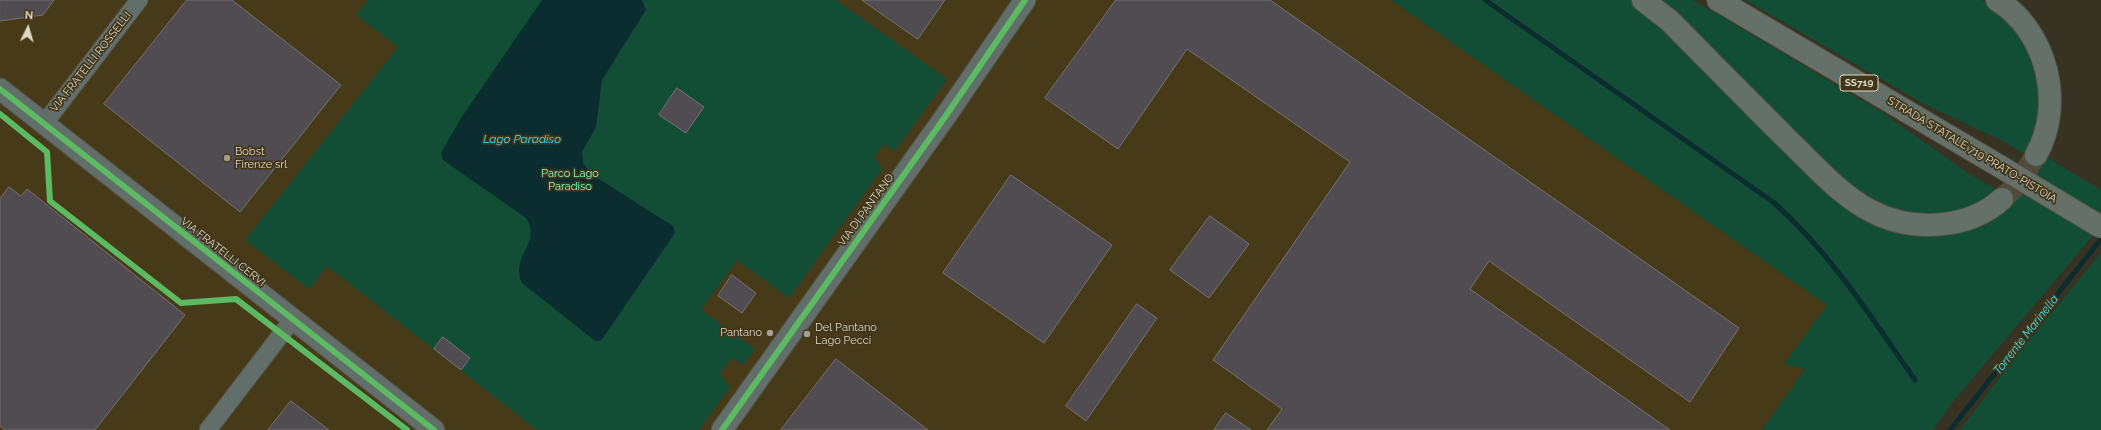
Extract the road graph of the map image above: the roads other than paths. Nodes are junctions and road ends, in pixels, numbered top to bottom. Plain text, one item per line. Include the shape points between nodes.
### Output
1 (139, 0) edge
2 (1025, 0) edge
3 (1643, 0) edge
4 (1718, 0) edge
5 (1997, 0) edge
6 (0, 89) edge
7 (44, 124) junction
8 (2036, 155) tunnel mouth
9 (2002, 199) tunnel mouth
10 (2101, 227) edge
11 (293, 319) junction
12 (208, 430) edge
13 (434, 430) edge
14 (722, 430) edge

1 - 7 street, VIA FRATELLI ROSSELLI
2 - 14 street, VIA DI PANTANO
3 - 9 highway via 1670,21 1822,173 1871,211 1921,224 1953,223 1978,215
4 - 10 highway, STRADA STATALE 719 PRATO-PISTOIA / SS719, bridge
5 - 8 highway via 2014,13 2028,29 2044,59 2050,86 2049,119 2046,136
6 - 7 street, VIA FRATELLI CERVI
7 - 11 street, VIA FRATELLI CERVI
11 - 12 street
11 - 13 street, VIA FRATELLI CERVI

